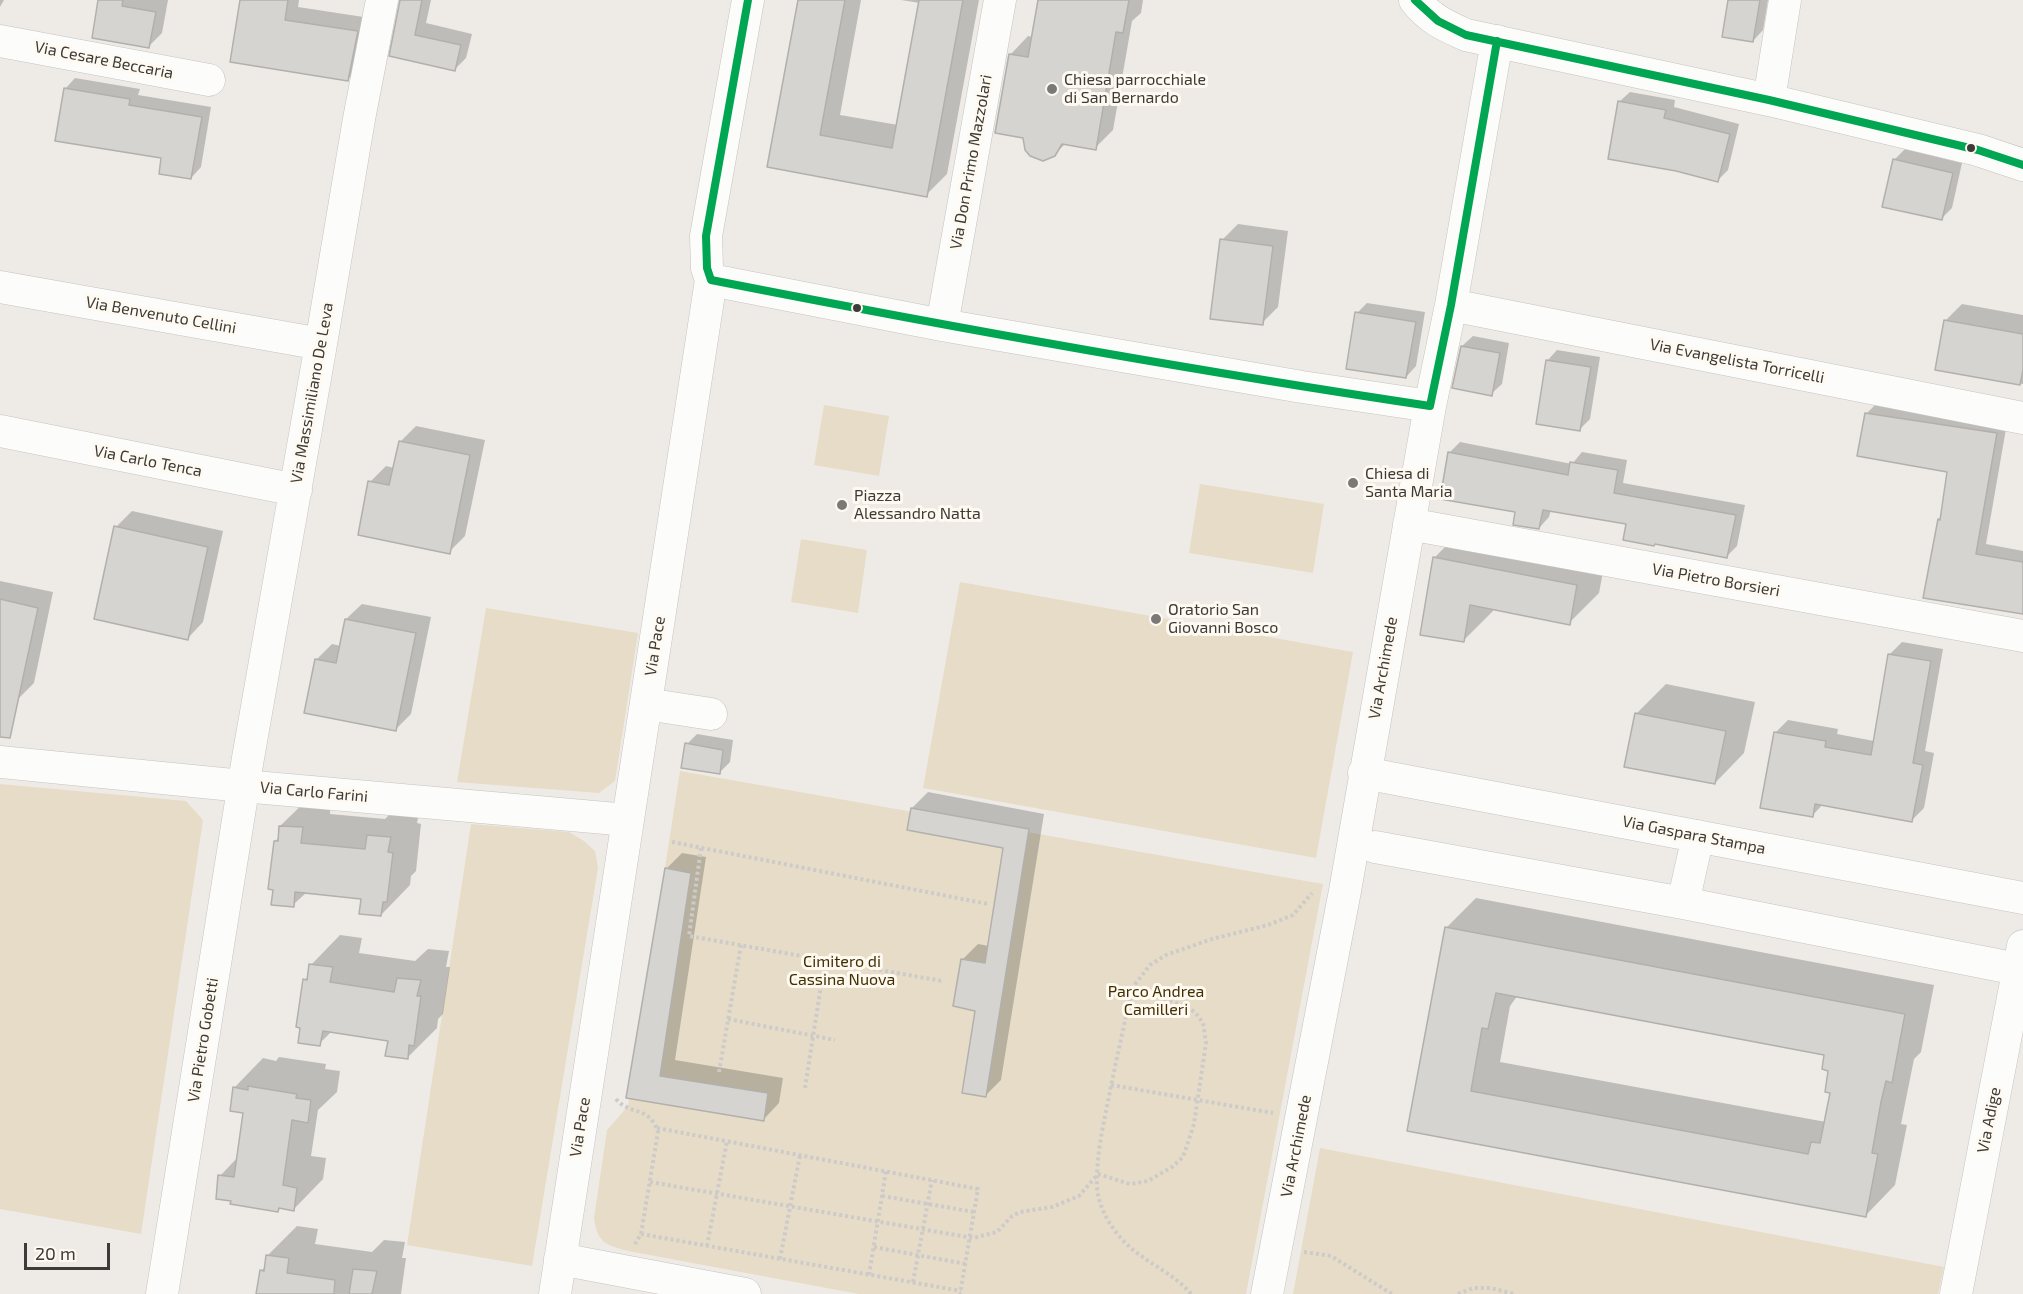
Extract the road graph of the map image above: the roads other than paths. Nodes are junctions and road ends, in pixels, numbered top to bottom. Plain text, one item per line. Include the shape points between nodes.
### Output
1 (382, 0) edge
2 (748, 0) edge
3 (1000, 0) edge
4 (1415, 0) edge
5 (1785, 0) edge
6 (0, 41) edge
7 (1497, 41) junction
8 (209, 80) dead end
9 (1769, 100) junction
10 (2023, 165) edge
11 (711, 280) junction
12 (0, 287) edge
13 (1450, 305) junction
14 (942, 325) junction
15 (321, 344) junction
16 (1430, 406) junction
17 (2023, 418) edge
18 (0, 431) edge
19 (296, 490) junction
20 (1409, 524) junction
21 (2023, 636) edge
22 (646, 704) junction
23 (711, 714) dead end
24 (0, 762) edge
25 (1364, 773) junction
26 (243, 786) junction
27 (628, 820) junction
28 (1698, 836) junction
29 (1375, 847) dead end
30 (2023, 898) edge
31 (1683, 903) junction
32 (2012, 956) edge
33 (2017, 1004) edge
34 (560, 1259) junction
35 (162, 1294) edge
36 (555, 1294) edge
37 (745, 1294) edge
38 (1268, 1294) edge
39 (1956, 1294) edge

1 - 15 street, Via Massimiliano De Leva
2 - 11 street, Via Pace via 706,236
3 - 14 street, Via Don Primo Mazzolari
4 - 7 street via 1425,13 1443,25
5 - 9 street
6 - 8 street, Via Cesare Beccaria
7 - 9 street
7 - 13 street, Via Archimede
9 - 10 street via 1978,150
11 - 14 street
11 - 22 street, Via Pace
12 - 15 street, Via Benvenuto Cellini
13 - 16 street, Via Archimede
13 - 17 street, Via Evangelista Torricelli
14 - 16 street
15 - 19 street, Via Massimiliano De Leva
16 - 20 street, Via Archimede
18 - 19 street, Via Carlo Tenca
19 - 26 street, Via Massimiliano De Leva
20 - 21 street, Via Pietro Borsieri
20 - 25 street, Via Archimede
22 - 23 street
22 - 27 street, Via Pace
24 - 26 street, Via Carlo Farini
25 - 28 street, Via Gaspara Stampa
25 - 38 street, Via Archimede
26 - 27 street, Via Carlo Farini
26 - 35 street, Via Pietro Gobetti
27 - 34 street, Via Pace
28 - 30 street, Via Gaspara Stampa
28 - 31 street
29 - 31 street
31 - 32 street
32 - 33 street, Via Adige
33 - 39 street, Via Adige
34 - 36 street, Via Pace
34 - 37 street

